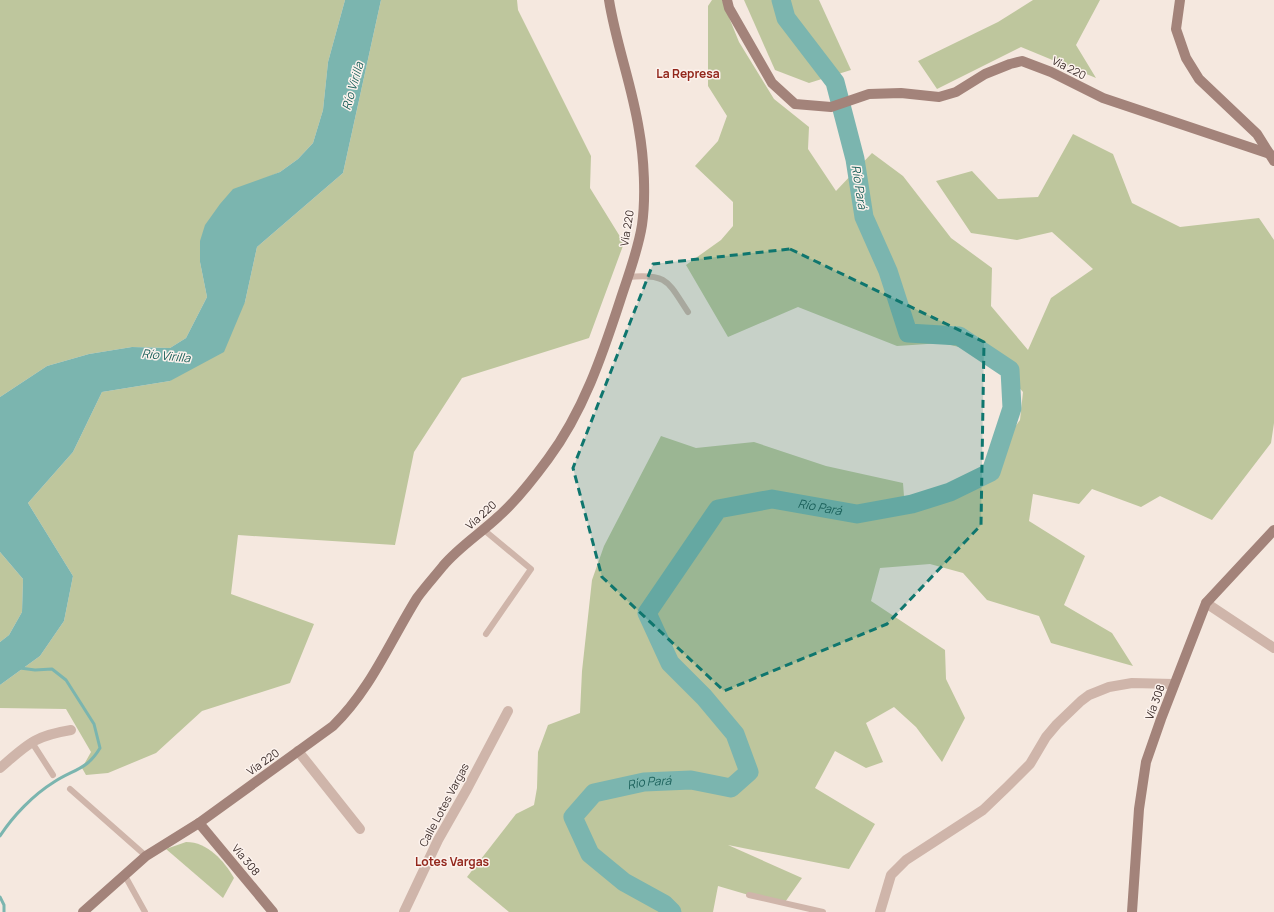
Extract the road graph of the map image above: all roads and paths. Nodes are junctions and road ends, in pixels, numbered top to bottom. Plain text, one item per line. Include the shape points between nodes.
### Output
1 (608, 0) edge
2 (727, 0) edge
3 (1180, 0) edge
4 (1272, 158) edge
5 (628, 277) junction
6 (688, 312) dead end
7 (484, 530) junction
8 (1274, 530) edge
9 (1206, 603) junction
10 (486, 634) dead end
11 (1274, 648) edge
12 (1174, 684) junction
13 (508, 710) dead end
14 (71, 730) dead end
15 (31, 741) junction
16 (298, 752) junction
17 (0, 768) edge
18 (53, 775) dead end
19 (70, 789) dead end
20 (199, 823) junction
21 (360, 829) dead end
22 (146, 856) junction
23 (124, 874) junction
24 (749, 896) dead end
25 (83, 912) edge
26 (146, 912) edge
27 (273, 912) edge
28 (404, 912) edge
29 (824, 912) edge
30 (880, 912) edge
31 (1132, 912) edge

1 - 5 main road, Vía 220 via 639,131 643,190 642,224
2 - 4 main road, Vía 220 via 729,8 772,83 795,104 830,107 869,94 901,93 939,97 956,92 986,74 1022,61 1051,72 1103,98
3 - 4 main road, Vía 220 via 1176,29 1186,58 1199,79 1258,134
5 - 6 lane via 660,278 668,283
5 - 7 main road, Vía 220 via 608,339 570,427 547,460 502,514
7 - 10 lane via 531,569
7 - 16 main road, Vía 220 via 452,556 418,597 351,709
8 - 9 main road, Vía 308
9 - 11 street
9 - 12 main road, Vía 308
12 - 30 street via 1132,683 1109,687 1081,701 1046,737 1030,764 982,810 906,860 891,874
12 - 31 main road, Vía 308 via 1146,762 1139,809
13 - 28 street, Calle Lotes Vargas via 438,840
14 - 15 street via 48,734
15 - 17 street
15 - 18 lane
16 - 20 main road, Vía 220
16 - 21 street
19 - 22 lane
20 - 22 main road, Vía 220
20 - 27 main road, Vía 308
22 - 23 main road, Vía 220
23 - 25 main road, Vía 220
23 - 26 lane
24 - 29 lane

